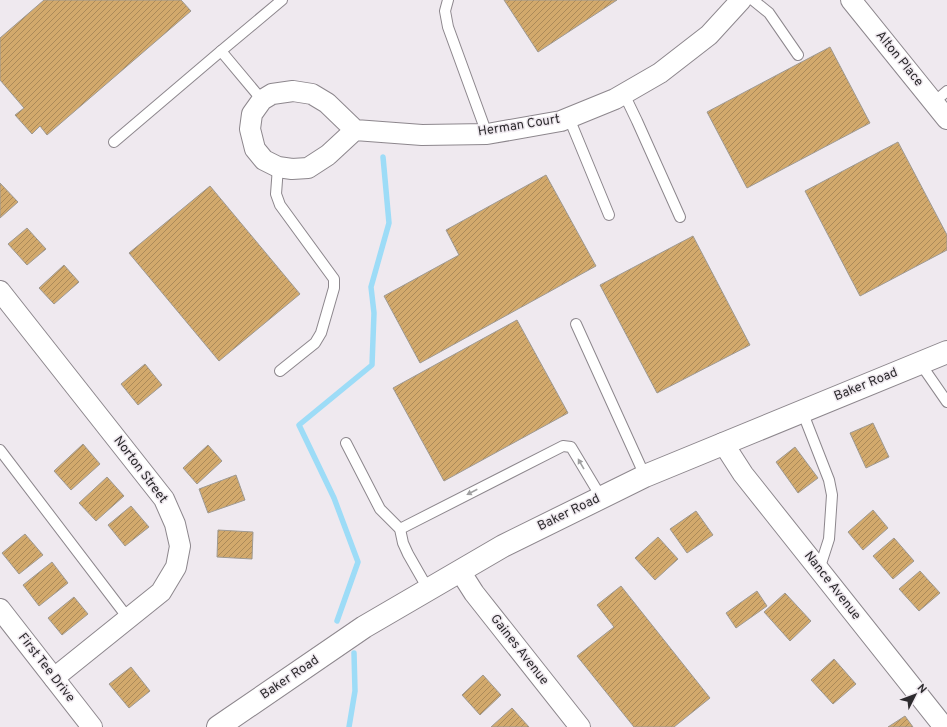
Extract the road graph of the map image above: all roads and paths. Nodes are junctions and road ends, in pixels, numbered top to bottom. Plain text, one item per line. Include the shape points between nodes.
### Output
1 (282, 0) edge
2 (448, 0) edge
3 (741, 0) edge
4 (753, 0) edge
5 (851, 0) edge
6 (221, 51) junction
7 (798, 56) dead end
8 (624, 94) junction
9 (940, 97) edge
10 (262, 100) junction
11 (569, 118) junction
12 (947, 118) edge
13 (355, 130) junction
14 (487, 134) junction
15 (114, 142) dead end
16 (278, 167) junction
17 (609, 215) dead end
18 (680, 217) dead end
19 (0, 291) edge
20 (576, 324) dead end
21 (947, 352) edge
22 (920, 363) junction
23 (280, 371) dead end
24 (947, 402) edge
25 (802, 411) junction
26 (723, 443) junction
27 (346, 444) dead end
28 (0, 450) edge
29 (644, 476) junction
30 (601, 497) junction
31 (400, 529) junction
32 (819, 570) junction
33 (460, 571) junction
34 (428, 589) junction
35 (0, 609) edge
36 (128, 618) junction
37 (54, 678) junction
38 (92, 727) edge
39 (218, 727) edge
40 (580, 727) edge
41 (944, 727) edge

1 - 6 lane
2 - 14 lane via 445,11 448,27
3 - 8 street, Herman Court via 709,35 660,73
4 - 7 lane via 769,13
5 - 9 street, Alton Place
6 - 10 lane
6 - 15 lane
8 - 11 street, Herman Court
8 - 18 lane
9 - 12 street, Alton Place
10 - 13 street via 272,94 293,91 312,94 327,103
10 - 16 street via 252,114 250,129 255,149 264,160
11 - 14 street, Herman Court
11 - 17 lane
13 - 14 street, Herman Court via 422,135
13 - 16 street via 328,155 308,168
16 - 23 lane via 276,194 280,205 334,279 334,288 321,333 315,343
19 - 36 street, Norton Street via 164,499 175,524 180,546 176,567 161,592
20 - 29 lane
21 - 22 street, Baker Road
22 - 24 lane
22 - 25 street, Baker Road
25 - 26 street, Baker Road
25 - 32 lane via 829,480 832,495 829,538
26 - 29 street, Baker Road
26 - 32 street, Nance Avenue via 743,474
27 - 31 lane via 380,509
28 - 36 lane
29 - 30 street, Baker Road
30 -> 31 lane via 572,447 563,446
30 - 33 street, Baker Road via 503,546
31 - 34 lane via 405,549
32 - 41 street, Nance Avenue
33 - 34 street, Baker Road
33 - 40 street, Gaines Avenue via 474,593
34 - 39 street, Baker Road via 364,627
35 - 37 street, First Tee Drive
36 - 37 street, Norton Street
37 - 38 street, First Tee Drive

